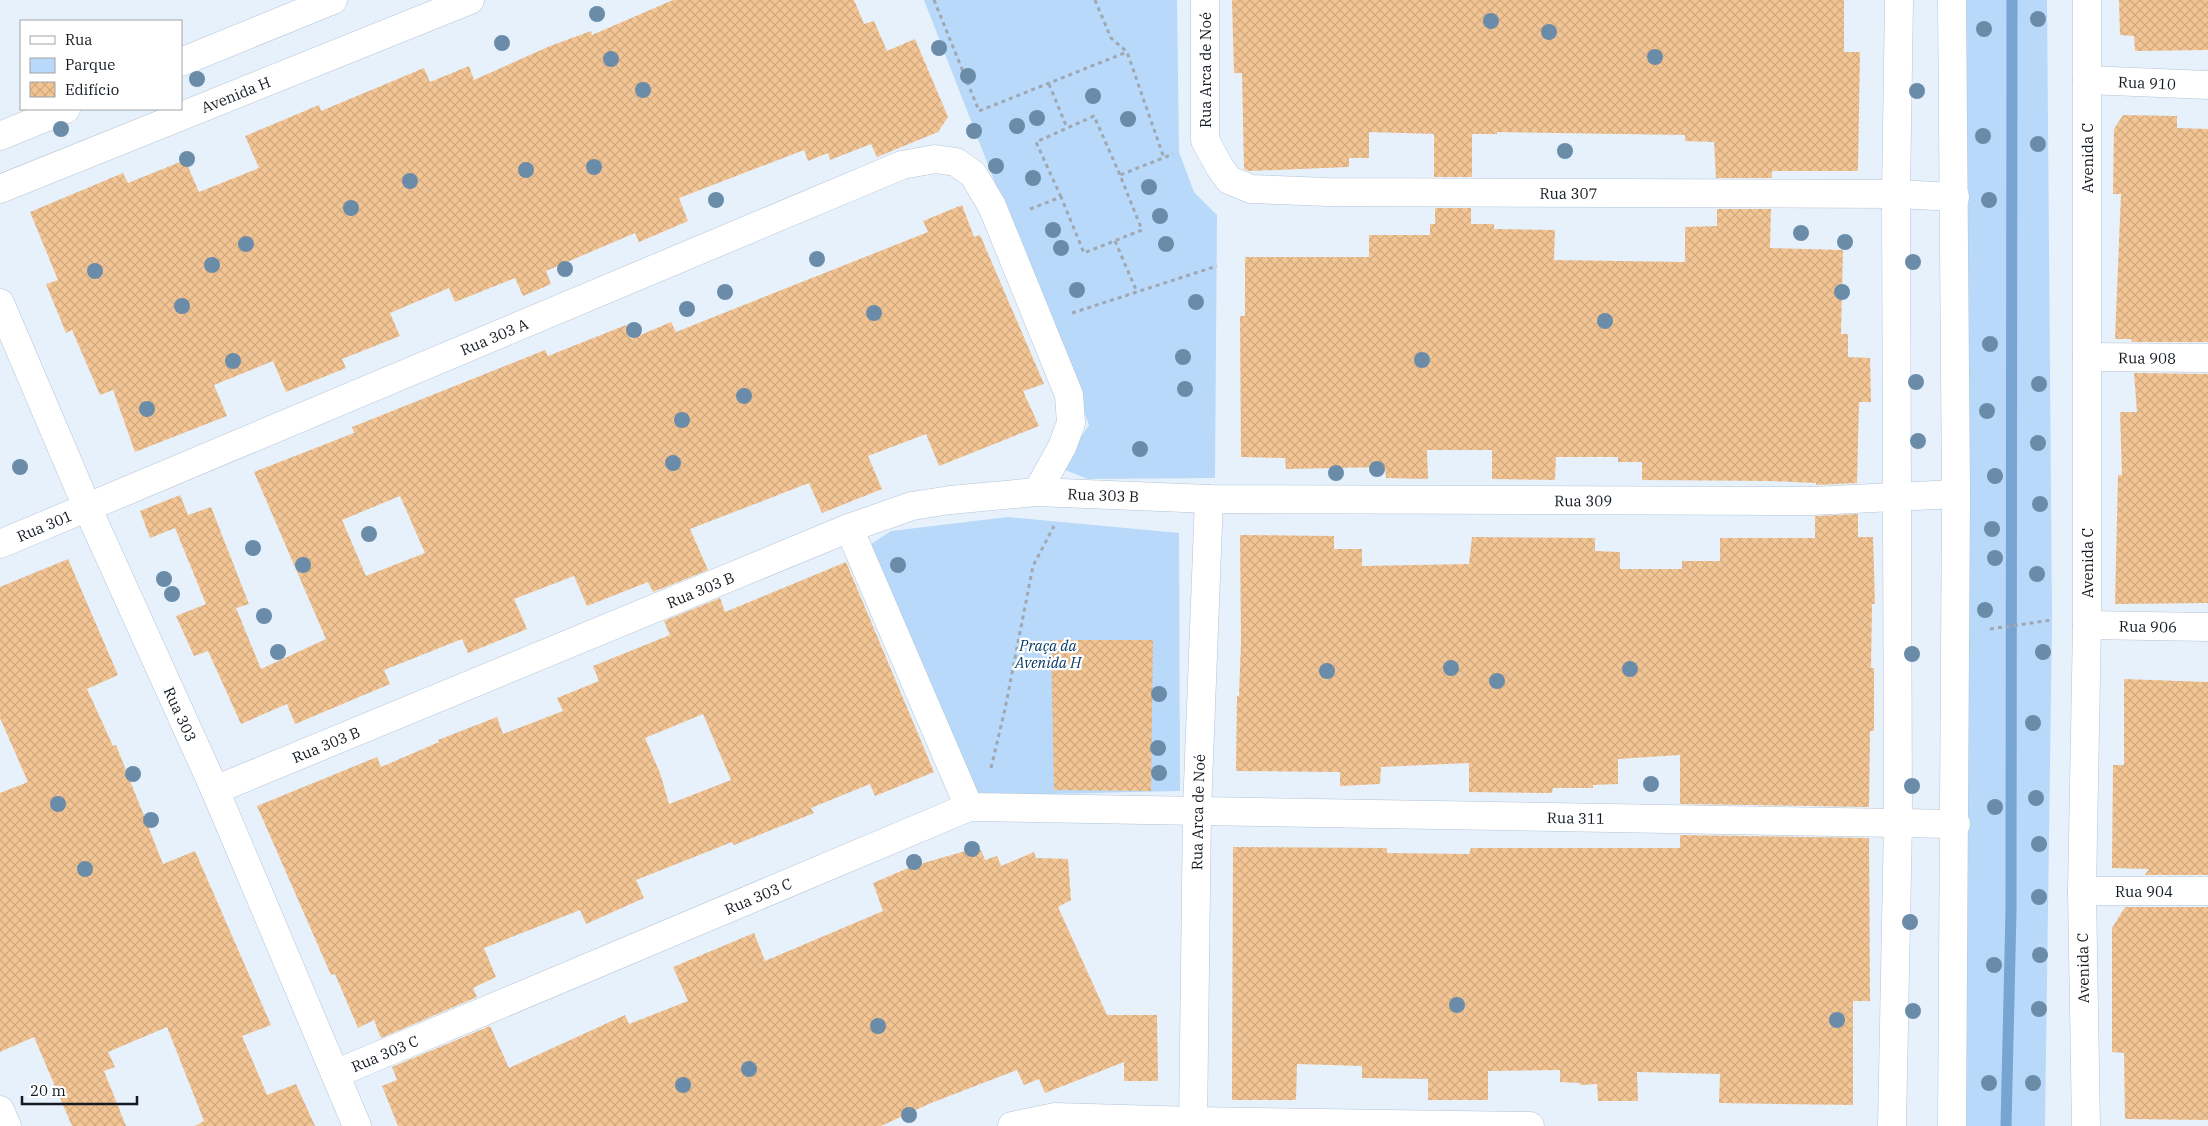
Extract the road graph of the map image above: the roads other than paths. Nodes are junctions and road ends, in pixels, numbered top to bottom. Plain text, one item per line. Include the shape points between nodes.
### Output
1 (333, 0) edge
2 (470, 0) edge
3 (1206, 0) edge
4 (1899, 0) edge
5 (1952, 0) edge
6 (2087, 0) edge
7 (182, 62) edge
8 (2087, 80) junction
9 (2208, 85) edge
10 (64, 110) edge
11 (0, 136) edge
12 (1205, 140) joint
13 (0, 189) edge
14 (1896, 194) junction
15 (1955, 197) junction
16 (0, 303) edge
17 (2086, 357) junction
18 (2208, 358) edge
19 (1037, 492) junction
20 (1956, 494) junction
21 (1897, 498) junction
22 (1209, 499) junction
23 (87, 506) junction
24 (849, 528) junction
25 (0, 544) edge
26 (2087, 625) junction
27 (2208, 627) edge
28 (216, 790) junction
29 (975, 808) junction
30 (1197, 810) junction
31 (1898, 822) junction
32 (1956, 824) junction
33 (2082, 891) junction
34 (2208, 891) edge
35 (336, 1074) junction
36 (0, 1110) edge
37 (1193, 1124) edge
38 (7, 1126) edge
39 (357, 1126) edge
40 (1012, 1126) edge
41 (1530, 1126) edge
42 (1892, 1126) edge
43 (1952, 1126) edge
44 (2086, 1126) edge

1 - 7 street
2 - 13 street, Avenida H
3 - 12 street, Rua Arca de Noé
4 - 14 street
5 - 15 street
6 - 8 street, Avenida C
8 - 9 street, Rua 910
8 - 17 street, Avenida C
10 - 11 street
12 - 14 street, Rua 307 via 1229,180 1251,189
14 - 15 street, Rua 307
14 - 21 street
15 - 20 street
16 - 23 street, Rua 303
17 - 18 street, Rua 908
17 - 26 street, Avenida C
19 - 22 street, Rua 303 B
19 - 23 street, Rua 303 A via 1062,447 1071,423 1069,396 992,206 973,174 956,162 935,159 902,165
19 - 24 street, Rua 303 B via 912,506
20 - 21 street, Rua 309
20 - 32 street
21 - 22 street, Rua 309 via 1812,501
21 - 31 street
22 - 30 street, Rua Arca de Noé
23 - 25 street, Rua 301
23 - 28 street, Rua 303
24 - 28 street, Rua 303 B
24 - 29 street
26 - 27 street, Rua 906
26 - 33 street, Avenida C
28 - 35 street, Rua 303
29 - 30 street, Rua 303 C
29 - 35 street, Rua 303 C
30 - 31 street, Rua 311
30 - 37 street, Rua Arca de Noé
31 - 32 street, Rua 311
31 - 42 street
32 - 43 street
33 - 34 street, Rua 904
33 - 44 street, Avenida C
35 - 39 street, Rua 303
36 - 38 street
37 - 40 street via 1055,1117
37 - 41 street

